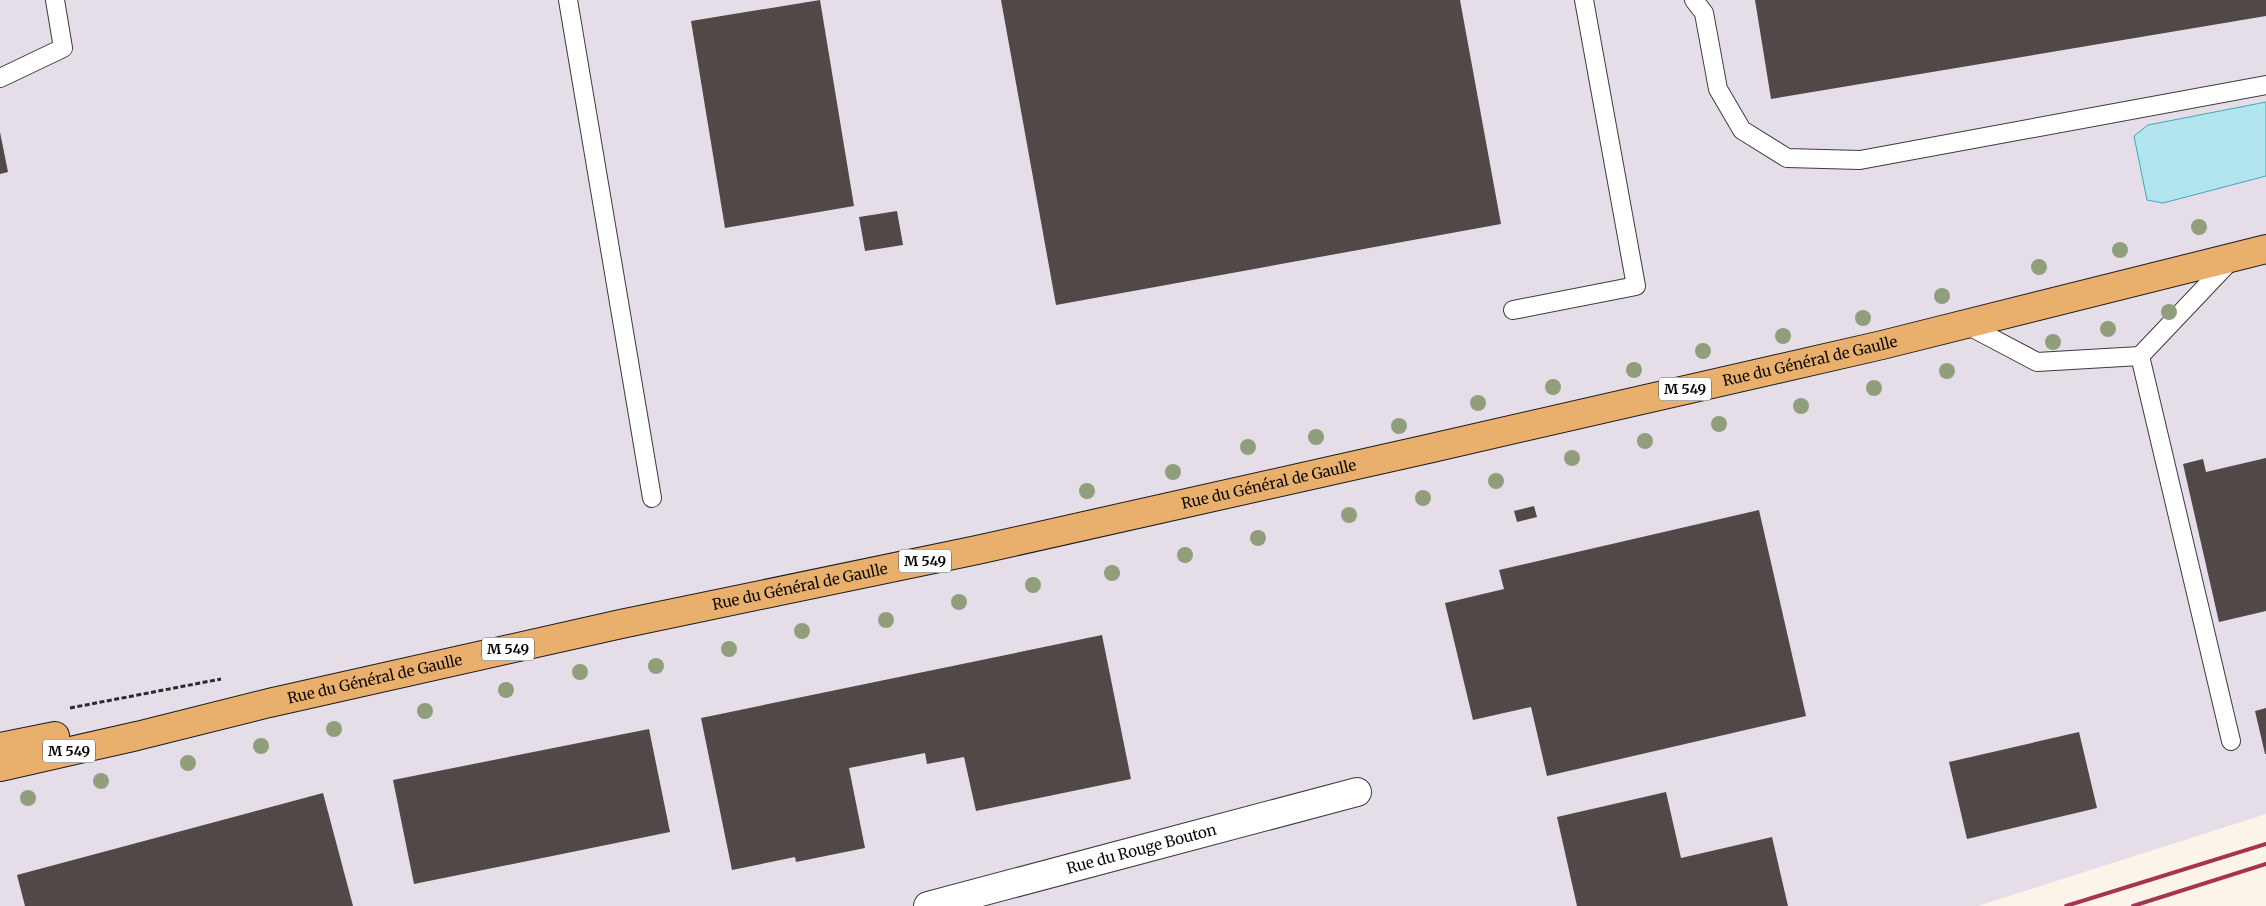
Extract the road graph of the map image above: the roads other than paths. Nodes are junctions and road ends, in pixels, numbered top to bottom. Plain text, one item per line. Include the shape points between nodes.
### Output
1 (55, 0) edge
2 (568, 0) edge
3 (1584, 0) edge
4 (1694, 0) edge
5 (0, 78) edge
6 (2266, 85) edge
7 (2266, 249) edge
8 (2234, 257) junction
9 (1514, 310) dead end
10 (1965, 324) junction
11 (2140, 356) junction
12 (652, 498) dead end
13 (269, 702) junction
14 (2231, 741) dead end
15 (0, 747) edge
16 (0, 767) edge
17 (1357, 792) dead end
18 (928, 906) edge

1 - 5 lane via 63,48
2 - 12 lane
3 - 9 lane via 1636,286
4 - 6 lane via 1704,14 1718,89 1742,130 1787,158 1860,160
7 - 8 main road, Rue du Général de Gaulle / M 549
8 - 10 main road, Rue du Général de Gaulle / M 549
8 - 11 lane
10 - 11 lane via 2037,362
10 - 13 main road, Rue du Général de Gaulle / M 549 via 987,548
11 - 14 lane
13 - 15 main road, Rue du Général de Gaulle / M 549 via 201,707
13 - 16 main road, Rue du Général de Gaulle / M 549
17 - 18 street, Rue du Rouge Bouton

